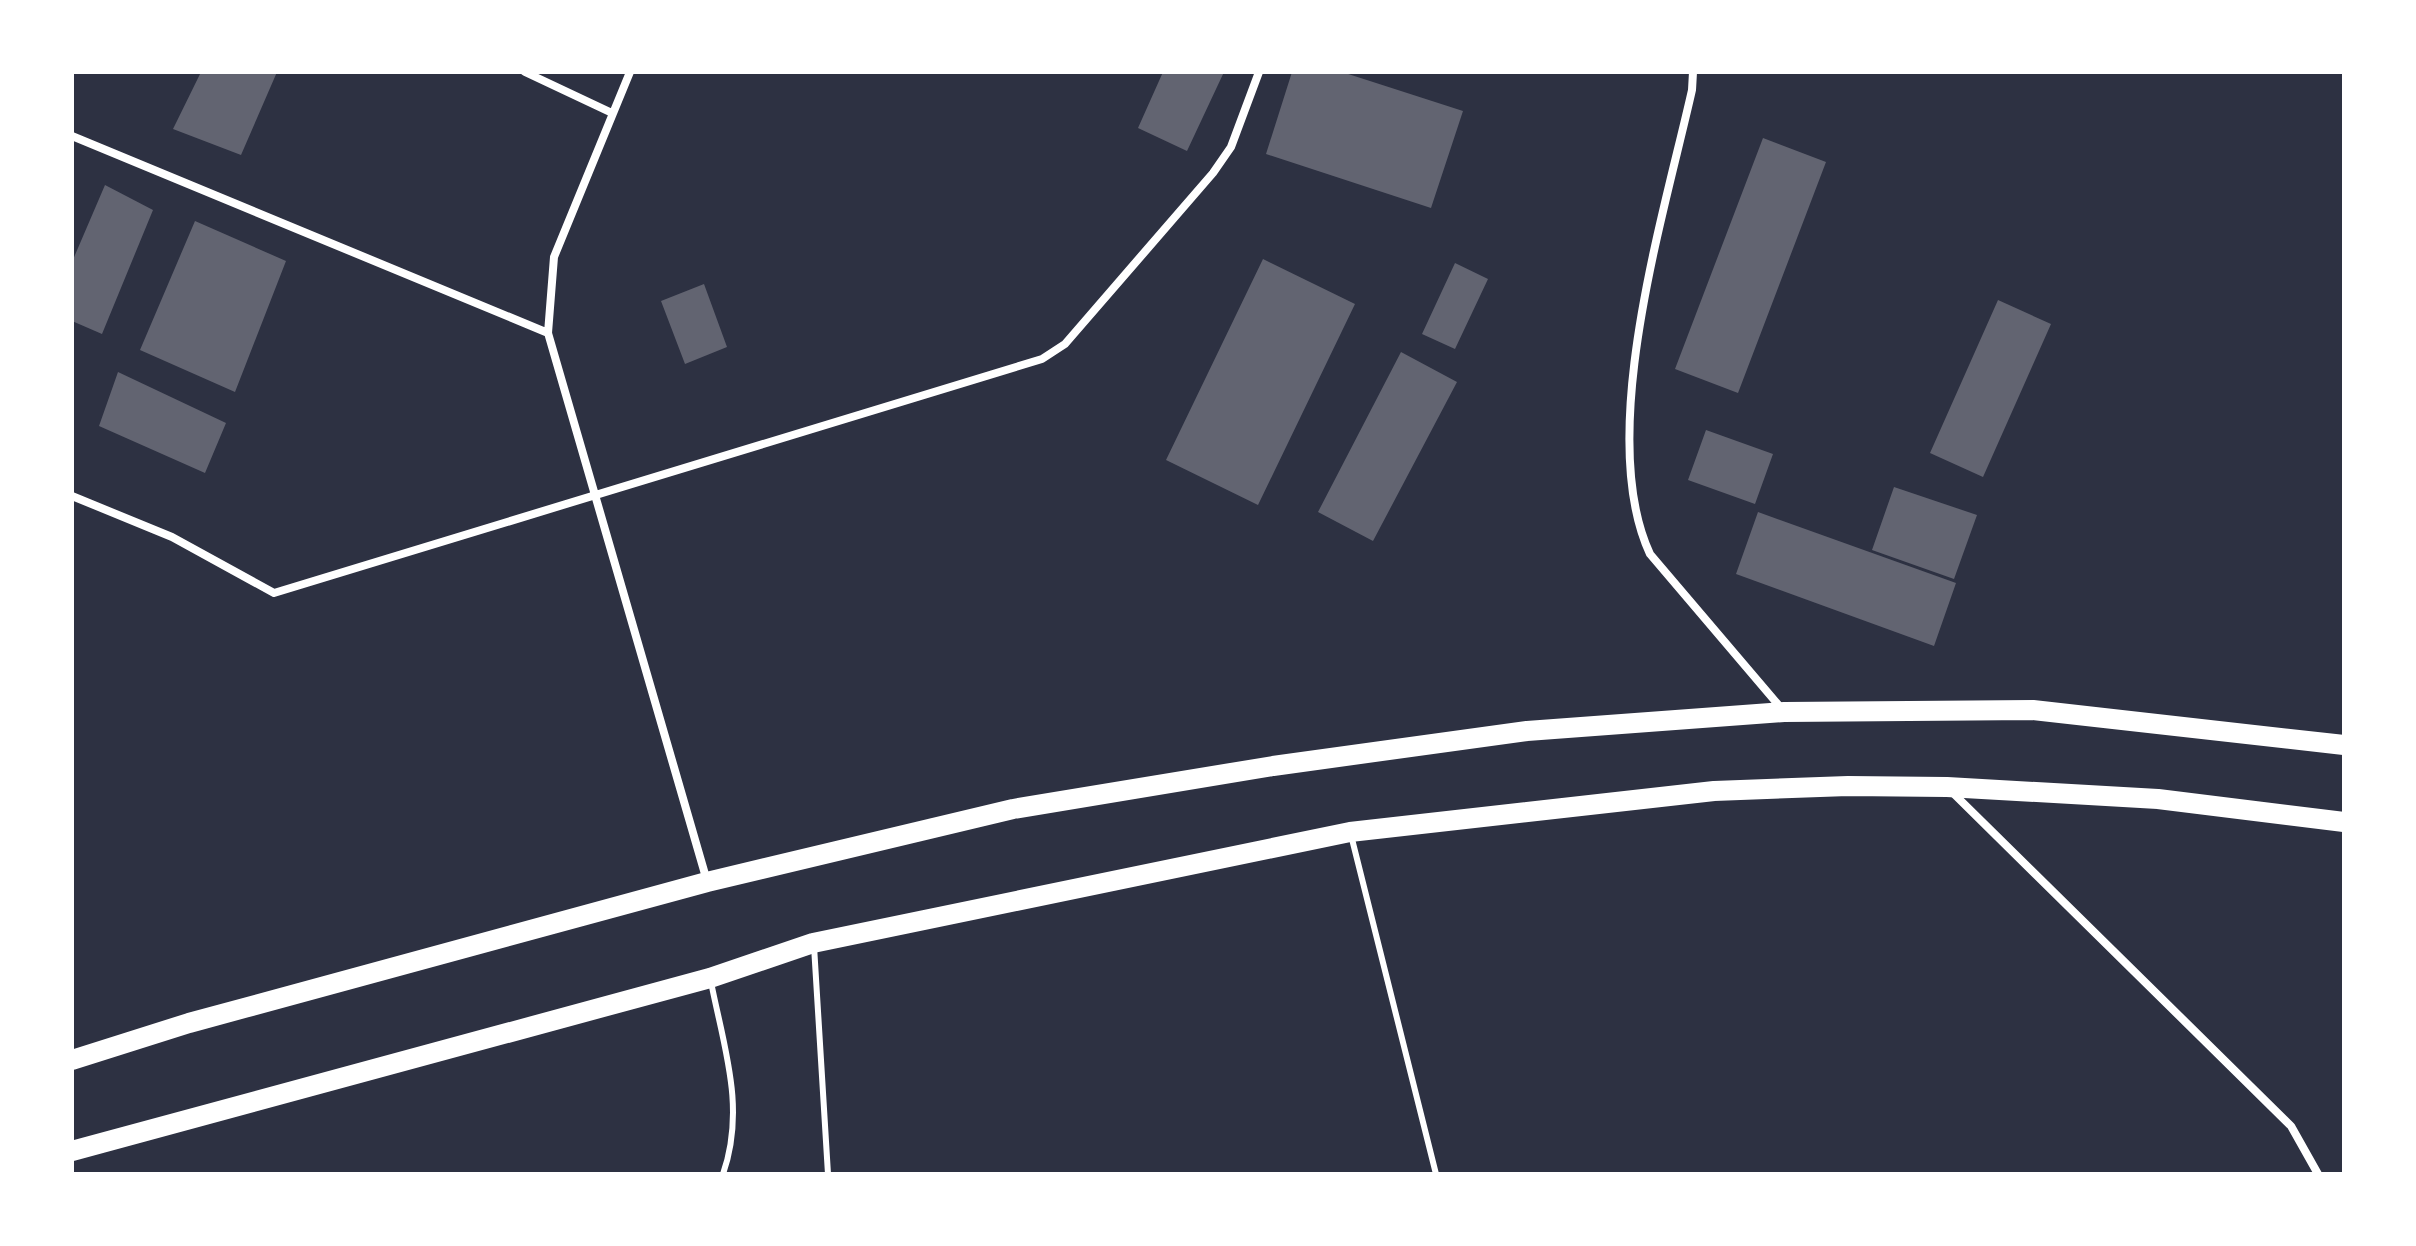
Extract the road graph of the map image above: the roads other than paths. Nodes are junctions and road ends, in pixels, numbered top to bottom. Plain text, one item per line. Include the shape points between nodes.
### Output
1 (525, 72) edge
2 (630, 72) edge
3 (1259, 72) edge
4 (1693, 72) edge
5 (612, 113) junction
6 (72, 136) edge
7 (548, 333) junction
8 (596, 495) junction
9 (72, 496) edge
10 (1784, 712) junction
11 (2344, 745) edge
12 (1947, 787) junction
13 (2344, 822) edge
14 (1350, 832) junction
15 (707, 882) junction
16 (813, 943) junction
17 (710, 978) junction
18 (72, 1060) edge
19 (72, 1151) edge
20 (723, 1174) edge
21 (828, 1174) edge
22 (1436, 1174) edge
23 (2318, 1174) edge

1 - 5 street
2 - 5 street
3 - 8 street via 1231,147 1213,173 1065,344 1042,359
4 - 10 street via 1635,346 1636,525 1650,554
5 - 7 street via 554,257
6 - 7 street
7 - 8 street
8 - 9 street via 274,593 172,537
8 - 15 street
10 - 11 main road via 2033,710
10 - 15 main road via 1527,731 1173,782 1013,809
12 - 13 main road via 2158,799
12 - 14 main road via 1714,791
12 - 23 street via 2291,1126
14 - 16 main road
14 - 22 lane
15 - 18 main road via 189,1023
16 - 17 main road
16 - 21 lane
17 - 19 main road
17 - 20 lane via 735,1106 731,1152

